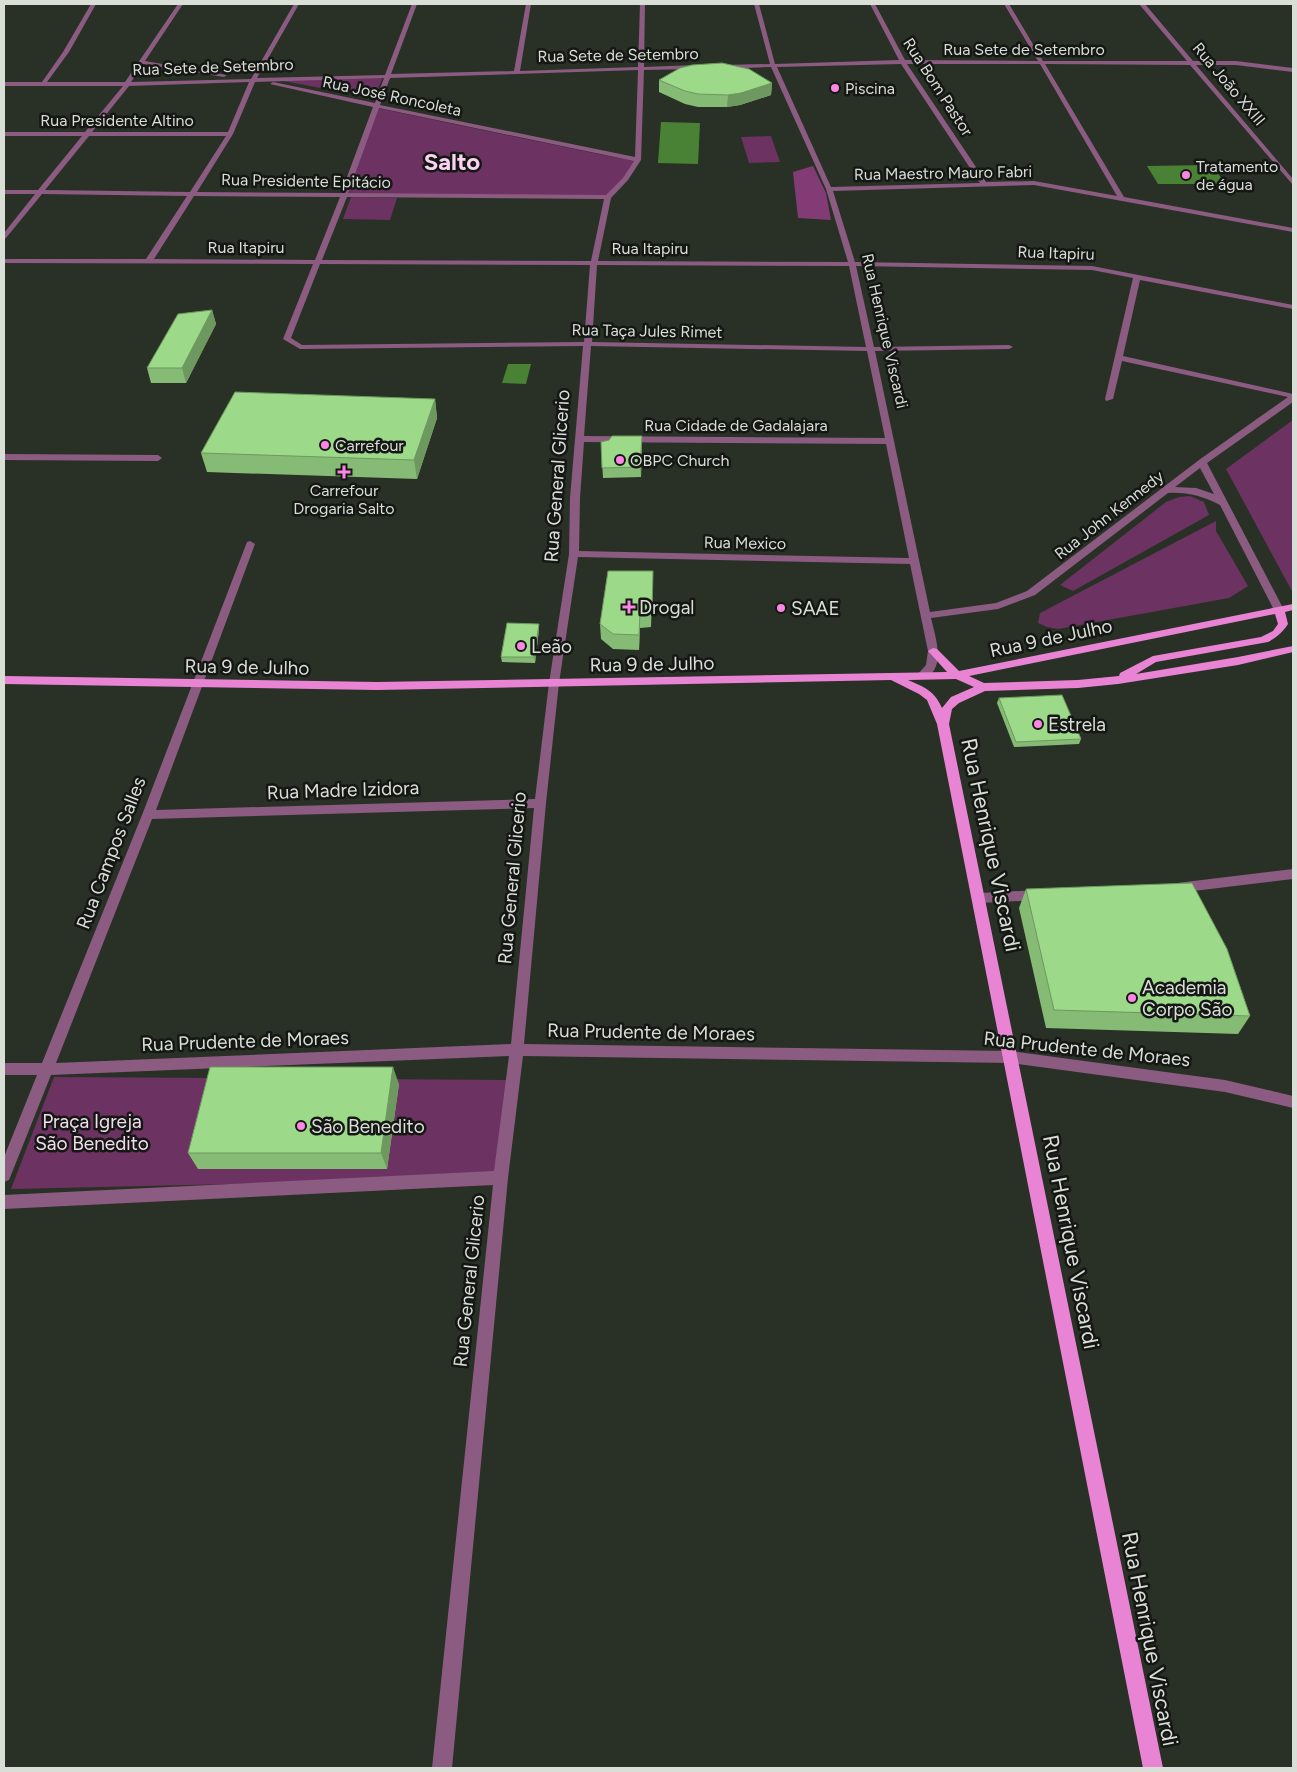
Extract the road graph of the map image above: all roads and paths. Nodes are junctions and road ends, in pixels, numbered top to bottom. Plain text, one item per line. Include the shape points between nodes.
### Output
1 (93, 4) edge
2 (180, 4) edge
3 (296, 4) edge
4 (414, 4) edge
5 (528, 4) edge
6 (643, 4) edge
7 (756, 4) edge
8 (872, 4) edge
9 (1007, 4) edge
10 (1142, 4) edge
11 (140, 62) junction
12 (903, 62) junction
13 (1043, 62) junction
14 (1193, 63) junction
15 (773, 65) junction
16 (707, 67) edge
17 (716, 67) edge
18 (641, 69) junction
19 (1293, 70) edge
20 (517, 72) junction
21 (388, 75) junction
22 (253, 80) junction
23 (44, 83) junction
24 (4, 84) edge
25 (127, 84) junction
26 (376, 106) junction
27 (87, 133) junction
28 (4, 134) edge
29 (230, 134) junction
30 (638, 160) junction
31 (1293, 183) edge
32 (984, 184) junction
33 (830, 189) junction
34 (4, 192) edge
35 (39, 192) junction
36 (193, 193) junction
37 (344, 195) junction
38 (608, 197) junction
39 (1122, 199) junction
40 (1293, 230) edge
41 (4, 237) edge
42 (4, 261) edge
43 (149, 262) junction
44 (318, 263) junction
45 (594, 263) junction
46 (852, 264) junction
47 (1137, 278) junction
48 (1293, 307) edge
49 (588, 344) junction
50 (1009, 347) dead end
51 (870, 350) junction
52 (1119, 358) junction
53 (1293, 397) edge
54 (1109, 399) dead end
55 (581, 439) junction
56 (890, 441) junction
57 (4, 457) edge
58 (158, 458) dead end
59 (1202, 462) junction
60 (1166, 490) junction
61 (1224, 505) junction
62 (250, 544) dead end
63 (574, 554) junction
64 (915, 561) junction
65 (1293, 607) edge
66 (1279, 610) junction
67 (926, 616) junction
68 (1293, 649) edge
69 (933, 651) junction
70 (922, 675) junction
71 (957, 675) junction
72 (893, 677) junction
73 (4, 680) edge
74 (1118, 680) junction
75 (554, 683) junction
76 (197, 684) junction
77 (983, 687) junction
78 (943, 724) junction
79 (540, 803) junction
80 (148, 815) junction
81 (1293, 874) edge
82 (1165, 889) edge
83 (1047, 894) edge
84 (979, 898) junction
85 (517, 1050) junction
86 (1011, 1057) junction
87 (4, 1068) edge
88 (47, 1068) junction
89 (1293, 1102) edge
90 (4, 1175) edge
91 (501, 1178) junction
92 (4, 1202) edge
93 (442, 1768) edge
94 (1153, 1768) edge

1 - 23 street
2 - 11 street
3 - 22 street
4 - 21 street
5 - 20 street
6 - 18 street
7 - 15 street, Rua Henrique Viscardi
8 - 12 street, Rua Bom Pastor
9 - 13 street
10 - 14 street, Rua João XXIII
11 - 22 street, Rua José Roncoleta
11 - 25 street
12 - 13 street, Rua Sete de Setembro
12 - 15 street, Rua Sete de Setembro
12 - 32 street, Rua Bom Pastor
13 - 14 street, Rua Sete de Setembro
13 - 39 street
14 - 19 street, Rua Sete de Setembro via 1236,63
14 - 31 street, Rua João XXIII
15 - 17 street, Rua Sete de Setembro
15 - 33 street, Rua Henrique Viscardi
16 - 18 street, Rua Sete de Setembro
18 - 20 street, Rua Sete de Setembro
18 - 30 street
20 - 21 street, Rua Sete de Setembro
21 - 22 street, Rua Sete de Setembro
21 - 26 street
22 - 25 street, Rua Sete de Setembro
22 - 26 street, Rua José Roncoleta
22 - 29 street
23 - 24 street, Rua Sete de Setembro
23 - 25 street, Rua Sete de Setembro
25 - 27 street
26 - 30 street, Rua José Roncoleta
26 - 37 street
27 - 28 street, Rua Presidente Altino
27 - 29 street, Rua Presidente Altino
27 - 35 street
29 - 36 street
30 - 38 street via 626,179
32 - 33 street, Rua Maestro Mauro Fabri
32 - 39 street, Rua Maestro Mauro Fabri via 1034,183
33 - 46 street, Rua Henrique Viscardi
34 - 35 street, Rua Presidente Epitácio
35 - 36 street, Rua Presidente Epitácio
35 - 41 street
36 - 37 street, Rua Presidente Epitácio
36 - 43 street
37 - 38 street, Rua Presidente Epitácio
37 - 44 street
38 - 45 street, Rua General Glicerio
39 - 40 street, Rua Maestro Mauro Fabri
42 - 43 street, Rua Itapiru
43 - 44 street, Rua Itapiru
44 - 45 street, Rua Itapiru
44 - 49 street, Rua Taça Jules Rimet via 287,339 300,347
45 - 46 street, Rua Itapiru
45 - 49 street, Rua General Glicerio
46 - 47 street, Rua Itapiru via 1092,268
46 - 51 street, Rua Henrique Viscardi
47 - 48 street, Rua Itapiru
47 - 52 street
49 - 51 street, Rua Taça Jules Rimet
49 - 55 street, Rua General Glicerio
50 - 51 street, Rua Taça Jules Rimet
51 - 56 street, Rua Henrique Viscardi
52 - 53 street
52 - 54 street
53 - 59 street, Rua John Kennedy
55 - 56 street, Rua Cidade de Gadalajara
55 - 63 street, Rua General Glicerio
56 - 64 street, Rua Henrique Viscardi
57 - 58 street
59 - 60 street, Rua John Kennedy
59 - 61 street
60 - 61 street via 1203,492
60 - 67 street, Rua John Kennedy via 1031,593 998,606
61 - 66 street
62 - 76 street, Rua Campos Salles
63 - 64 street, Rua Mexico
63 - 75 street, Rua General Glicerio
64 - 67 street, Rua Henrique Viscardi
65 - 66 main road, Rua 9 de Julho
66 - 71 main road, Rua 9 de Julho
66 - 74 main road via 1283,624 1277,633 1264,640 1153,659
67 - 69 street, Rua Henrique Viscardi
68 - 74 main road, Rua 9 de Julho
69 - 70 street via 931,666
69 - 71 main road
70 - 71 main road, Rua 9 de Julho
70 - 72 main road, Rua 9 de Julho
71 - 77 main road
72 - 75 main road, Rua 9 de Julho
72 - 78 main road, Rua Henrique Viscardi via 932,698
73 - 76 main road, Rua 9 de Julho
74 - 77 main road, Rua 9 de Julho
75 - 76 main road, Rua 9 de Julho via 376,686
75 - 79 street, Rua General Glicerio
76 - 80 street, Rua Campos Salles
77 - 78 main road, Rua 9 de Julho via 955,700 947,708
78 - 84 main road, Rua Henrique Viscardi
79 - 80 street, Rua Madre Izidora
79 - 85 street, Rua General Glicerio
80 - 88 street, Rua Campos Salles
81 - 82 street
83 - 84 street
84 - 86 main road, Rua Henrique Viscardi
85 - 86 street, Rua Prudente de Moraes
85 - 88 street, Rua Prudente de Moraes
85 - 91 street, Rua General Glicerio
86 - 89 street, Rua Prudente de Moraes via 1226,1086
86 - 94 main road, Rua Henrique Viscardi
87 - 88 street, Rua Prudente de Moraes
88 - 90 street, Rua Campos Salles
91 - 92 street
91 - 93 street, Rua General Glicerio

